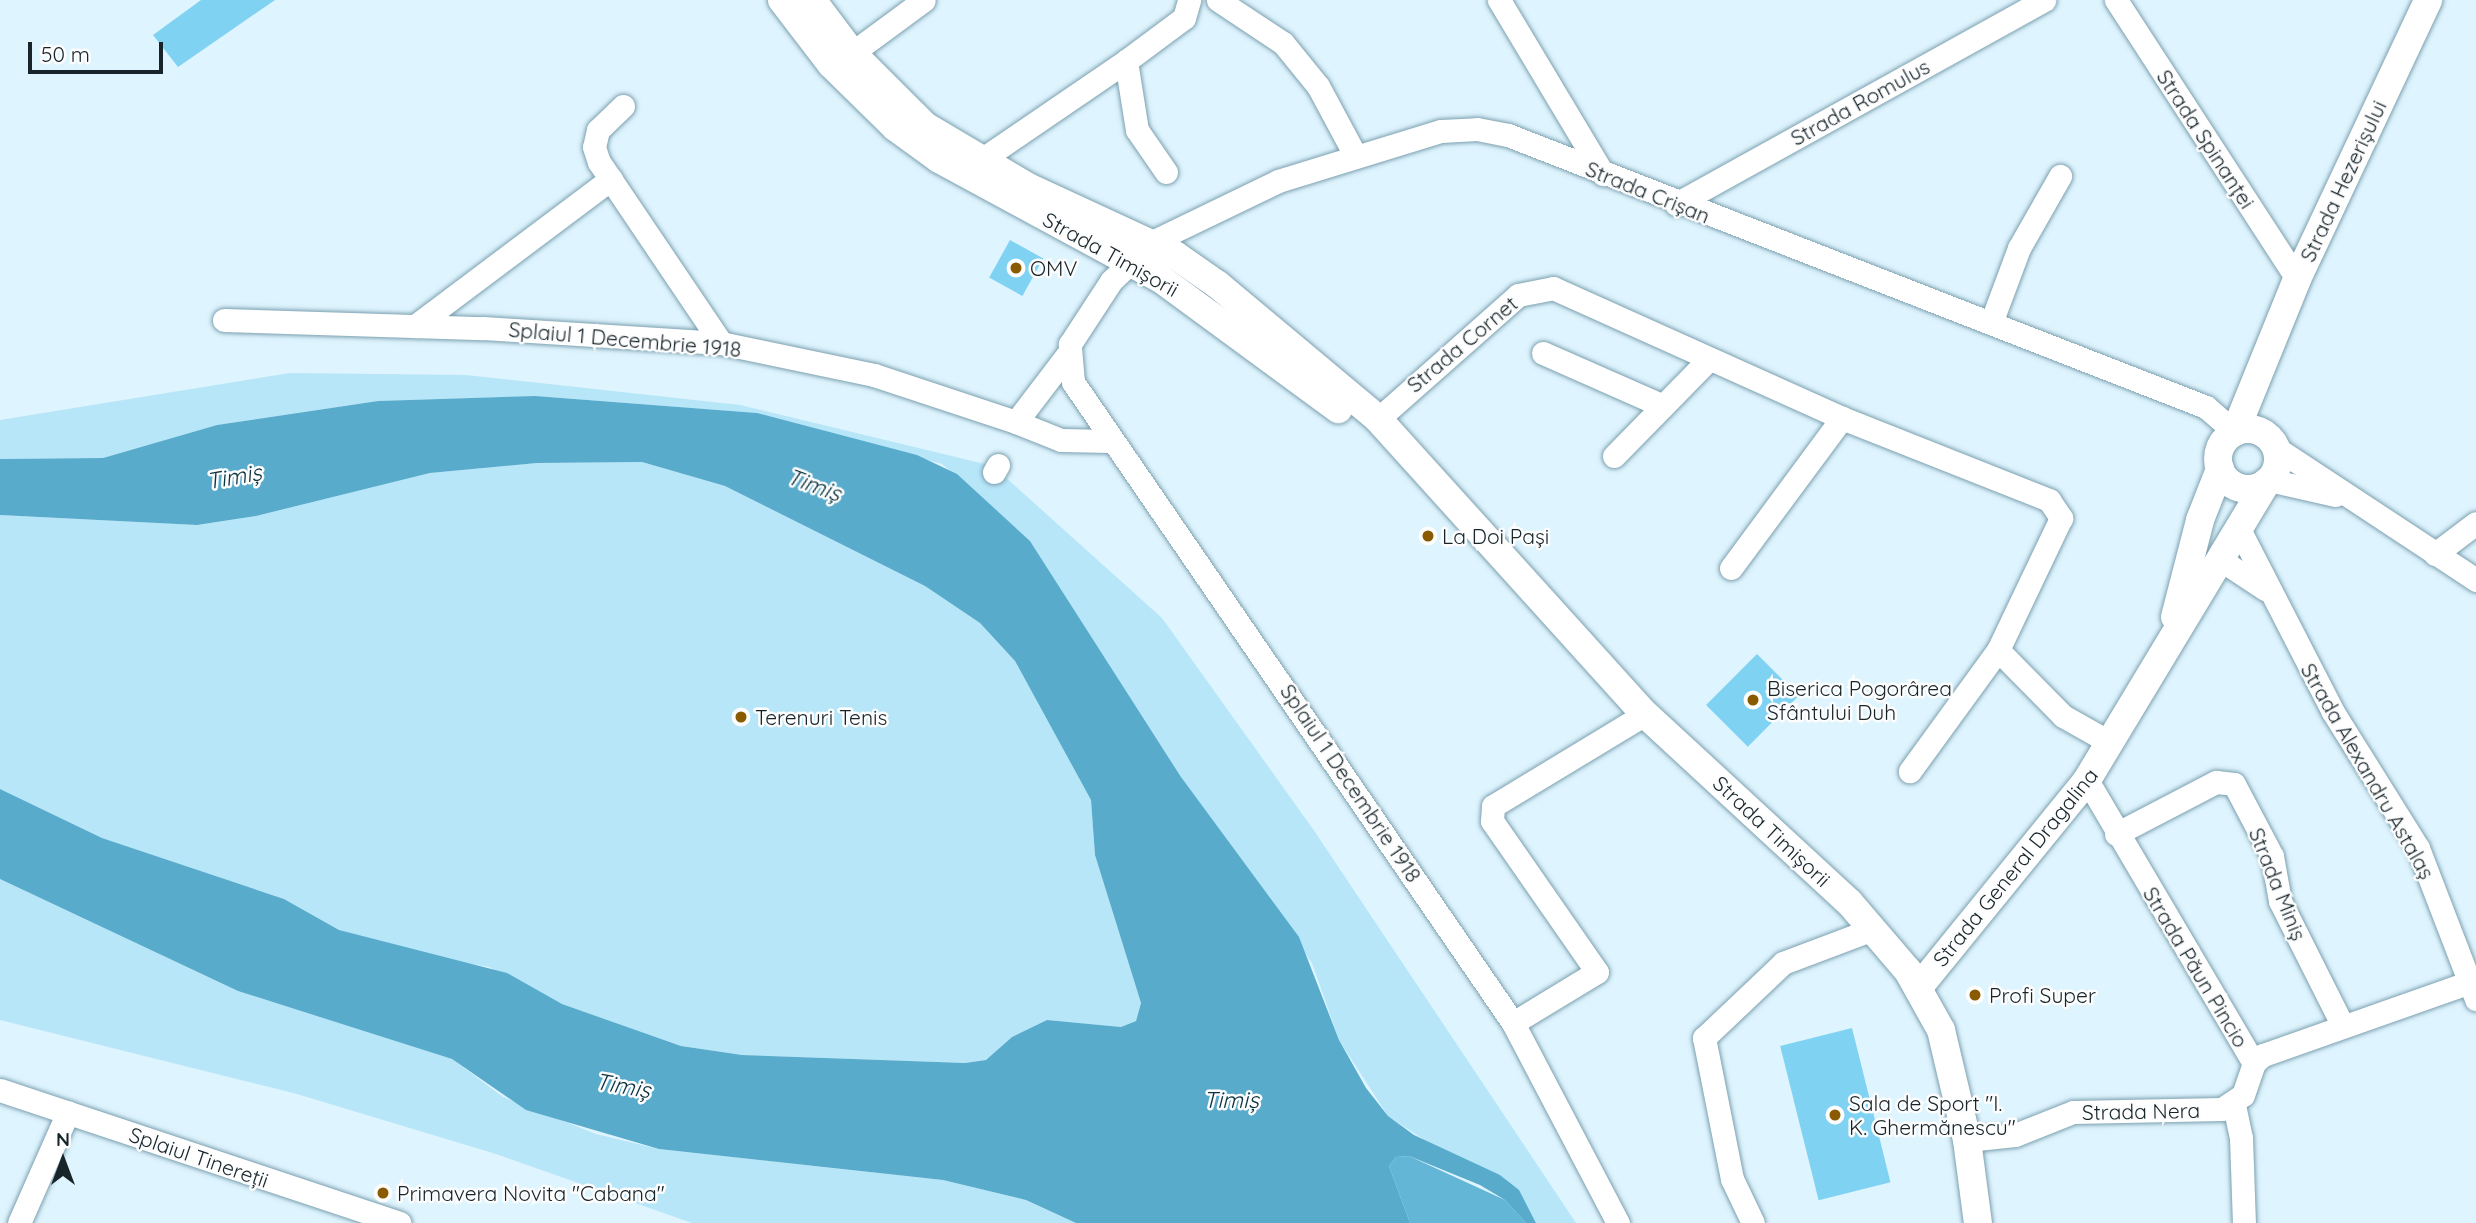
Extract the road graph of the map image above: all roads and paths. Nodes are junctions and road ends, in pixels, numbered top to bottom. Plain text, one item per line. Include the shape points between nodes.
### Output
1 (782, 0) edge
2 (812, 0) edge
3 (924, 0) edge
4 (1189, 0) edge
5 (1218, 0) edge
6 (1499, 0) edge
7 (2044, 0) edge
8 (2116, 0) edge
9 (2428, 0) edge
10 (852, 53) junction
11 (1126, 61) junction
12 (623, 106) dead end
13 (1355, 155) junction
14 (981, 160) junction
15 (1166, 172) dead end
16 (1603, 174) junction
17 (2060, 176) dead end
18 (611, 179) junction
19 (1676, 204) junction
20 (1152, 242) junction
21 (1126, 262) junction
22 (2297, 279) junction
23 (454, 296) junction
24 (224, 320) dead end
25 (1991, 323) junction
26 (415, 326) junction
27 (482, 328) junction
28 (721, 344) junction
29 (1543, 353) dead end
30 (1067, 355) junction
31 (1709, 359) junction
32 (2262, 363) junction
33 (1663, 406) junction
34 (1842, 418) junction
35 (1378, 419) junction
36 (1016, 422) junction
37 (1110, 441) junction
38 (2271, 441) junction
39 (2225, 448) junction
40 (1614, 456) dead end
41 (2268, 481) junction
42 (2345, 497) junction
43 (1452, 501) junction
44 (2200, 520) junction
45 (2476, 523) edge
46 (2240, 531) junction
47 (2435, 554) junction
48 (2221, 560) junction
49 (1731, 568) dead end
50 (2476, 580) edge
51 (2265, 589) junction
52 (2170, 636) junction
53 (1998, 650) junction
54 (1645, 714) junction
55 (2109, 743) junction
56 (1910, 771) dead end
57 (2087, 779) junction
58 (2116, 834) junction
59 (1873, 929) junction
60 (1919, 987) junction
61 (2473, 990) edge
62 (1513, 1023) junction
63 (2343, 1026) junction
64 (2254, 1063) junction
65 (0, 1090) edge
66 (2234, 1105) junction
67 (68, 1112) junction
68 (1967, 1140) junction
69 (0, 1214) edge
70 (371, 1219) edge
71 (19, 1223) edge
72 (399, 1223) edge
73 (1618, 1223) edge
74 (1753, 1223) edge
75 (1978, 1223) edge
76 (2244, 1223) edge

1 - 21 main road, Strada Timișorii via 831,64 895,127 939,159
2 - 10 main road, Strada Timișorii
3 - 10 street
4 - 11 street via 1184,18
5 - 13 street via 1283,43 1318,86
6 - 16 street
7 - 19 street, Strada Romulus
8 - 22 street, Strada Spinanței
9 - 22 main road, Strada Hezerișului
10 - 14 main road, Strada Timișorii via 925,126
11 - 14 street
11 - 15 street via 1137,130
12 - 18 street via 598,130 594,147
13 - 16 street, Strada Crișan via 1440,131 1477,130 1508,135
13 - 20 street, Strada Crișan via 1278,181
14 - 20 main road, Strada Timișorii via 1028,187
16 - 19 street, Strada Crișan
17 - 25 street via 2019,248
18 - 23 street
18 - 28 street
19 - 25 street, Strada Crișan
20 - 21 street, Strada Crișan
20 - 35 main road, Strada Timișorii via 1218,285
21 - 30 street
21 - 43 main road, Strada Timișorii via 1199,303
22 - 32 main road, Strada Hezerișului
23 - 26 street
23 - 27 street
24 - 26 street, Splaiul 1 Decembrie 1918
25 - 39 street, Strada Crișan via 2214,412
26 - 27 street, Splaiul 1 Decembrie 1918
27 - 28 street, Splaiul 1 Decembrie 1918
28 - 36 street, Splaiul 1 Decembrie 1918 via 874,375
29 - 33 street
30 - 36 street
30 - 37 street, Splaiul 1 Decembrie 1918 via 1073,382
31 - 33 street
31 - 34 street, Strada Cornet
31 - 35 street, Strada Cornet via 1553,288 1534,290 1518,295
32 - 38 main road, Strada Hezerișului
32 - 39 main road, Strada Hezerișului
33 - 40 street
34 - 49 street
34 - 53 street, Strada Cornet via 2049,500 2058,508 2061,518
35 - 43 main road, Strada Timișorii
36 - 37 street, Splaiul 1 Decembrie 1918 via 1061,440
37 - 62 street, Splaiul 1 Decembrie 1918 via 1356,788
38 - 39 main road via 2250,429
38 - 41 main road via 2278,465
38 - 42 street
39 - 41 main road via 2234,486
39 - 44 main road, Strada General Dragalina
41 - 42 street
41 - 46 main road, Strada General Dragalina
42 - 47 street
43 - 54 main road, Strada Timișorii
44 - 48 main road via 2203,540
44 - 52 main road, Strada General Dragalina
45 - 47 street
46 - 48 main road, Strada General Dragalina
46 - 51 street, Strada Alexandru Astalaș
47 - 50 street
48 - 51 street, Strada Alexandru Astalaș
48 - 52 main road, Strada General Dragalina
51 - 61 street, Strada Alexandru Astalaș via 2417,848
52 - 55 main road, Strada General Dragalina
53 - 55 street via 2063,716
53 - 56 street, Strada Cornet
54 - 59 main road, Strada Timișorii
54 - 62 street via 1493,806 1492,821 1597,972
55 - 57 main road, Strada General Dragalina
57 - 58 street, Strada Păun Pincio
57 - 60 main road, Strada General Dragalina
58 - 63 street, Strada Miniș via 2216,782 2234,784 2272,856 2280,901
58 - 64 street, Strada Păun Pincio
59 - 60 main road, Strada Timișorii
59 - 74 street via 1783,963 1704,1038 1732,1179
60 - 68 main road, Strada Timișorii via 1950,1058
61 - 63 street, Strada Păun Pincio
62 - 73 street, Splaiul 1 Decembrie 1918
63 - 64 street, Strada Păun Pincio
64 - 66 street via 2243,1096
65 - 67 street, Splaiul Tinereții
66 - 68 street, Strada Nera via 2073,1112 2015,1135
66 - 76 street via 2241,1138
67 - 70 street, Splaiul Tinereții
67 - 71 street
68 - 75 main road, Strada Timișorii
69 - 71 street
70 - 72 street, Splaiul Tinereții

